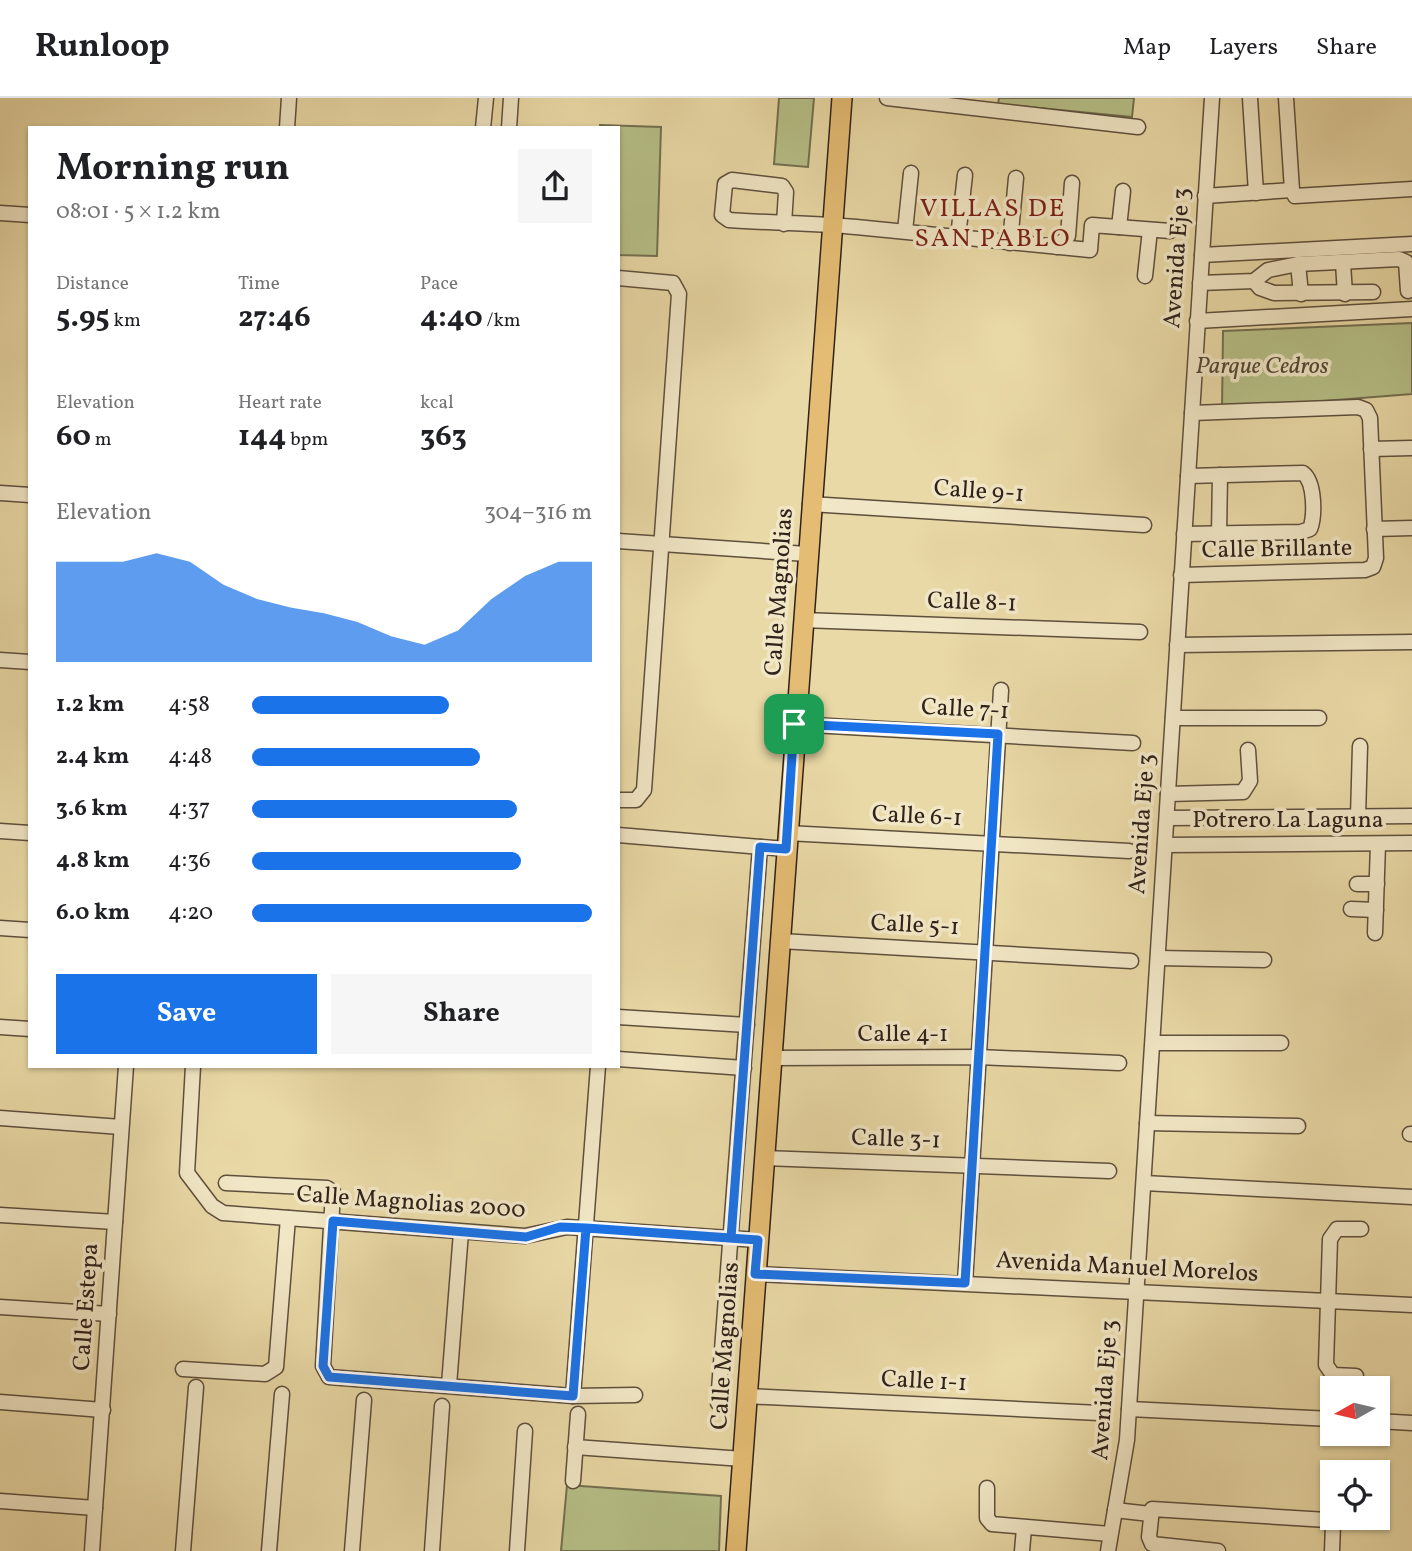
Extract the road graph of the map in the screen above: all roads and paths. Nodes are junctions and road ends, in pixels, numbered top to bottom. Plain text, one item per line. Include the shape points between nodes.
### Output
1 (289, 98) edge
2 (486, 98) edge
3 (511, 98) edge
4 (842, 98) edge
5 (887, 98) edge
6 (1212, 98) edge
7 (1250, 98) edge
8 (1286, 98) edge
9 (990, 104) edge
10 (287, 126) edge
11 (483, 126) edge
12 (509, 126) edge
13 (1138, 127) dead end
14 (911, 173) dead end
15 (965, 175) dead end
16 (1016, 178) dead end
17 (1072, 183) dead end
18 (1412, 189) edge
19 (1292, 190) junction
20 (1123, 191) dead end
21 (1256, 192) junction
22 (1205, 196) junction
23 (0, 213) edge
24 (28, 215) edge
25 (784, 224) junction
26 (833, 225) junction
27 (1119, 227) junction
28 (1150, 230) junction
29 (905, 231) junction
30 (1170, 231) dead end
31 (958, 237) junction
32 (1010, 243) junction
33 (1412, 244) edge
34 (1057, 247) junction
35 (1202, 255) junction
36 (1343, 263) junction
37 (1298, 264) junction
38 (1145, 276) dead end
39 (620, 278) edge
40 (1254, 281) junction
41 (1200, 283) junction
42 (1408, 291) dead end
43 (1373, 292) dead end
44 (1301, 294) junction
45 (1345, 294) junction
46 (1412, 309) edge
47 (1197, 321) junction
48 (1192, 413) junction
49 (1412, 448) edge
50 (1371, 449) junction
51 (1220, 475) junction
52 (1188, 476) junction
53 (0, 493) edge
54 (28, 495) edge
55 (810, 504) junction
56 (1144, 524) dead end
57 (1412, 528) edge
58 (1374, 529) junction
59 (1184, 534) junction
60 (1219, 534) junction
61 (620, 541) edge
62 (659, 544) junction
63 (807, 554) junction
64 (1181, 575) junction
65 (802, 620) junction
66 (1140, 632) dead end
67 (1412, 642) edge
68 (1177, 645) junction
69 (0, 660) edge
70 (28, 662) edge
71 (1001, 690) dead end
72 (1319, 718) dead end
73 (1173, 719) junction
74 (794, 724) junction
75 (998, 734) junction
76 (1133, 743) dead end
77 (1360, 746) dead end
78 (1248, 750) dead end
79 (1168, 794) junction
80 (620, 800) edge
81 (1412, 816) edge
82 (1358, 817) junction
83 (1167, 818) junction
84 (0, 831) edge
85 (28, 833) edge
86 (620, 835) edge
87 (787, 841) junction
88 (1412, 843) edge
89 (993, 844) junction
90 (1378, 844) junction
91 (1165, 845) junction
92 (760, 847) junction
93 (1129, 851) dead end
94 (1357, 884) dead end
95 (1377, 884) junction
96 (1351, 909) dead end
97 (1376, 910) junction
98 (0, 928) edge
99 (28, 930) edge
100 (1376, 933) dead end
101 (780, 941) junction
102 (985, 953) junction
103 (1158, 958) junction
104 (1264, 960) dead end
105 (1131, 961) dead end
106 (620, 1017) edge
107 (747, 1025) junction
108 (0, 1027) edge
109 (28, 1029) edge
110 (1153, 1043) junction
111 (1282, 1043) dead end
112 (978, 1057) junction
113 (771, 1058) junction
114 (620, 1059) edge
115 (1119, 1063) dead end
116 (126, 1068) edge
117 (193, 1068) edge
118 (598, 1068) edge
119 (744, 1068) junction
120 (0, 1118) edge
121 (1147, 1123) junction
122 (1298, 1126) dead end
123 (121, 1127) junction
124 (764, 1158) junction
125 (971, 1165) junction
126 (1109, 1171) dead end
127 (1144, 1183) junction
128 (226, 1184) dead end
129 (1412, 1197) edge
130 (0, 1215) edge
131 (288, 1218) junction
132 (333, 1221) junction
133 (115, 1222) junction
134 (586, 1228) junction
135 (1361, 1228) dead end
136 (461, 1232) junction
137 (731, 1238) junction
138 (758, 1240) junction
139 (755, 1274) junction
140 (965, 1283) junction
141 (1136, 1292) junction
142 (1329, 1301) junction
143 (1412, 1305) edge
144 (0, 1307) edge
145 (109, 1314) junction
146 (183, 1369) dead end
147 (1333, 1376) edge
148 (449, 1385) junction
149 (196, 1387) dead end
150 (282, 1394) dead end
151 (635, 1395) dead end
152 (573, 1396) junction
153 (747, 1396) junction
154 (364, 1400) dead end
155 (0, 1402) edge
156 (718, 1403) dead end
157 (442, 1406) dead end
158 (1129, 1409) junction
159 (103, 1410) junction
160 (1099, 1413) dead end
161 (578, 1415) dead end
162 (1320, 1418) edge
163 (1390, 1422) edge
164 (1412, 1423) edge
165 (525, 1431) dead end
166 (575, 1447) junction
167 (743, 1459) junction
168 (573, 1481) dead end
169 (987, 1488) dead end
170 (0, 1501) edge
171 (96, 1508) junction
172 (1115, 1510) junction
173 (1150, 1514) junction
174 (1024, 1528) junction
175 (1110, 1534) junction
176 (92, 1551) edge
177 (183, 1551) edge
178 (269, 1551) edge
179 (352, 1551) edge
180 (432, 1551) edge
181 (517, 1551) edge
182 (736, 1551) edge
183 (1022, 1551) edge
184 (1108, 1551) edge
185 (1218, 1551) edge
186 (1332, 1551) edge

1 - 10 street
2 - 11 street
3 - 12 street
4 - 26 main road, Calle Magnolias
5 - 9 street
6 - 22 street, Avenida Eje 3
7 - 21 street
8 - 19 street
9 - 13 street
14 - 29 street
15 - 31 street
16 - 32 street
17 - 34 street via 1068,236
18 - 19 street via 1299,197
19 - 21 street
20 - 27 street
21 - 22 street
22 - 35 street, Avenida Eje 3
23 - 24 street
25 - 25 street via 724,218 727,182 780,185 786,192
25 - 26 street
26 - 29 street
26 - 55 main road, Calle Magnolias
27 - 28 street
27 - 34 street via 1092,225 1090,250
28 - 30 street
28 - 38 street
29 - 31 street
31 - 32 street
32 - 34 street
33 - 35 street
35 - 41 street, Avenida Eje 3
36 - 37 street
36 - 42 street via 1402,259
36 - 45 street
37 - 40 street via 1268,270
37 - 44 street
39 - 62 street via 669,282 680,294
40 - 41 street
40 - 44 street via 1268,292
41 - 47 street, Avenida Eje 3
43 - 45 street
44 - 45 street
46 - 47 street
47 - 48 street, Avenida Eje 3
48 - 50 street via 1358,407 1370,418
48 - 52 street, Avenida Eje 3
49 - 50 street
50 - 58 street
51 - 52 street
51 - 60 street
51 - 60 street via 1303,473 1310,483 1312,520 1310,529 1301,532
52 - 59 street, Avenida Eje 3
53 - 54 street
55 - 56 street, Calle 9-1
55 - 63 main road, Calle Magnolias
57 - 58 street, Calle Brillante
58 - 64 street, Calle Brillante via 1376,558 1373,567 1365,570
59 - 60 street
59 - 64 street, Avenida Eje 3
61 - 62 street
62 - 63 street
62 - 80 street via 644,790 636,800
63 - 65 main road, Calle Magnolias
64 - 68 street, Avenida Eje 3
65 - 66 street, Calle 8-1
65 - 74 main road, Calle Magnolias
67 - 68 street
68 - 73 street, Avenida Eje 3
69 - 70 street
71 - 75 street
72 - 73 street
73 - 79 street, Avenida Eje 3
74 - 75 street, Calle 7-1
74 - 87 main road, Calle Magnolias
75 - 76 street, Calle 7-1
75 - 89 street
77 - 82 street
78 - 79 street via 1250,781 1243,792
79 - 83 street, Avenida Eje 3
81 - 82 street
82 - 83 street
83 - 91 street, Avenida Eje 3
84 - 85 street
86 - 92 street, Calle 6-1
87 - 89 street, Calle 6-1
87 - 92 street, Calle 6-1
87 - 101 main road, Calle Magnolias
88 - 90 street, Potrero La Laguna
89 - 93 street, Calle 6-1
89 - 102 street
90 - 91 street, Potrero La Laguna
90 - 95 street
91 - 103 street, Avenida Eje 3
92 - 107 street
94 - 95 street
95 - 97 street
96 - 97 street
97 - 100 street
98 - 99 street
101 - 102 street, Calle 5-1
101 - 113 main road, Calle Magnolias
102 - 105 street, Calle 5-1
102 - 112 street
103 - 104 street
103 - 110 street, Avenida Eje 3
106 - 107 street
107 - 119 street
108 - 109 street
110 - 111 street
110 - 121 street, Avenida Eje 3
112 - 113 street, Calle 4-1
112 - 115 street, Calle 4-1
112 - 125 street
113 - 124 main road, Calle Magnolias
114 - 119 street
116 - 123 street, Calle Estepa
117 - 131 street, Calle Magnolias 2000 via 188,1177 219,1211
118 - 134 street
119 - 137 street
120 - 123 street
121 - 122 street
121 - 127 street, Avenida Eje 3
123 - 133 street, Calle Estepa
124 - 125 street, Calle 3-1
124 - 138 main road, Calle Magnolias
125 - 126 street, Calle 3-1
125 - 140 street
127 - 129 street
127 - 141 street, Avenida Eje 3
128 - 132 street via 330,1188
130 - 133 street
131 - 132 street, Calle Magnolias 2000
131 - 146 street via 276,1367 265,1374
132 - 136 street, Calle Magnolias 2000
132 - 148 street via 325,1374
133 - 145 street, Calle Estepa
134 - 136 street, Calle Magnolias 2000 via 560,1227 526,1237
134 - 137 street, Calle Magnolias 2000
134 - 152 street
135 - 142 street via 1342,1228 1331,1234
136 - 148 street
137 - 138 street, Calle Magnolias 2000
137 - 156 street
138 - 139 main road, Calle Magnolias
139 - 140 street, Avenida Manuel Morelos
139 - 153 main road, Calle Magnolias
140 - 141 street, Avenida Manuel Morelos
141 - 142 street, Avenida Manuel Morelos
141 - 158 street, Avenida Eje 3
142 - 143 street, Avenida Manuel Morelos
142 - 147 street via 1327,1369
144 - 145 street
145 - 159 street, Calle Estepa
148 - 152 street
149 - 177 street
150 - 178 street
151 - 152 street
153 - 160 street, Calle 1-1
153 - 167 main road, Calle Magnolias
154 - 179 street
155 - 159 street
157 - 180 street
158 - 162 street
158 - 172 street, Avenida Eje 3 via 1125,1464
159 - 171 street, Calle Estepa
161 - 166 street
163 - 164 street
165 - 181 street
166 - 167 street
166 - 168 street
167 - 182 main road, Calle Magnolias
169 - 174 street via 989,1522
170 - 171 street
171 - 176 street, Calle Estepa
172 - 173 street
172 - 175 street, Avenida Eje 3
173 - 185 street via 1152,1544
173 - 186 street via 1156,1507 1327,1520 1333,1525
174 - 175 street
174 - 183 street
175 - 184 street, Avenida Eje 3

